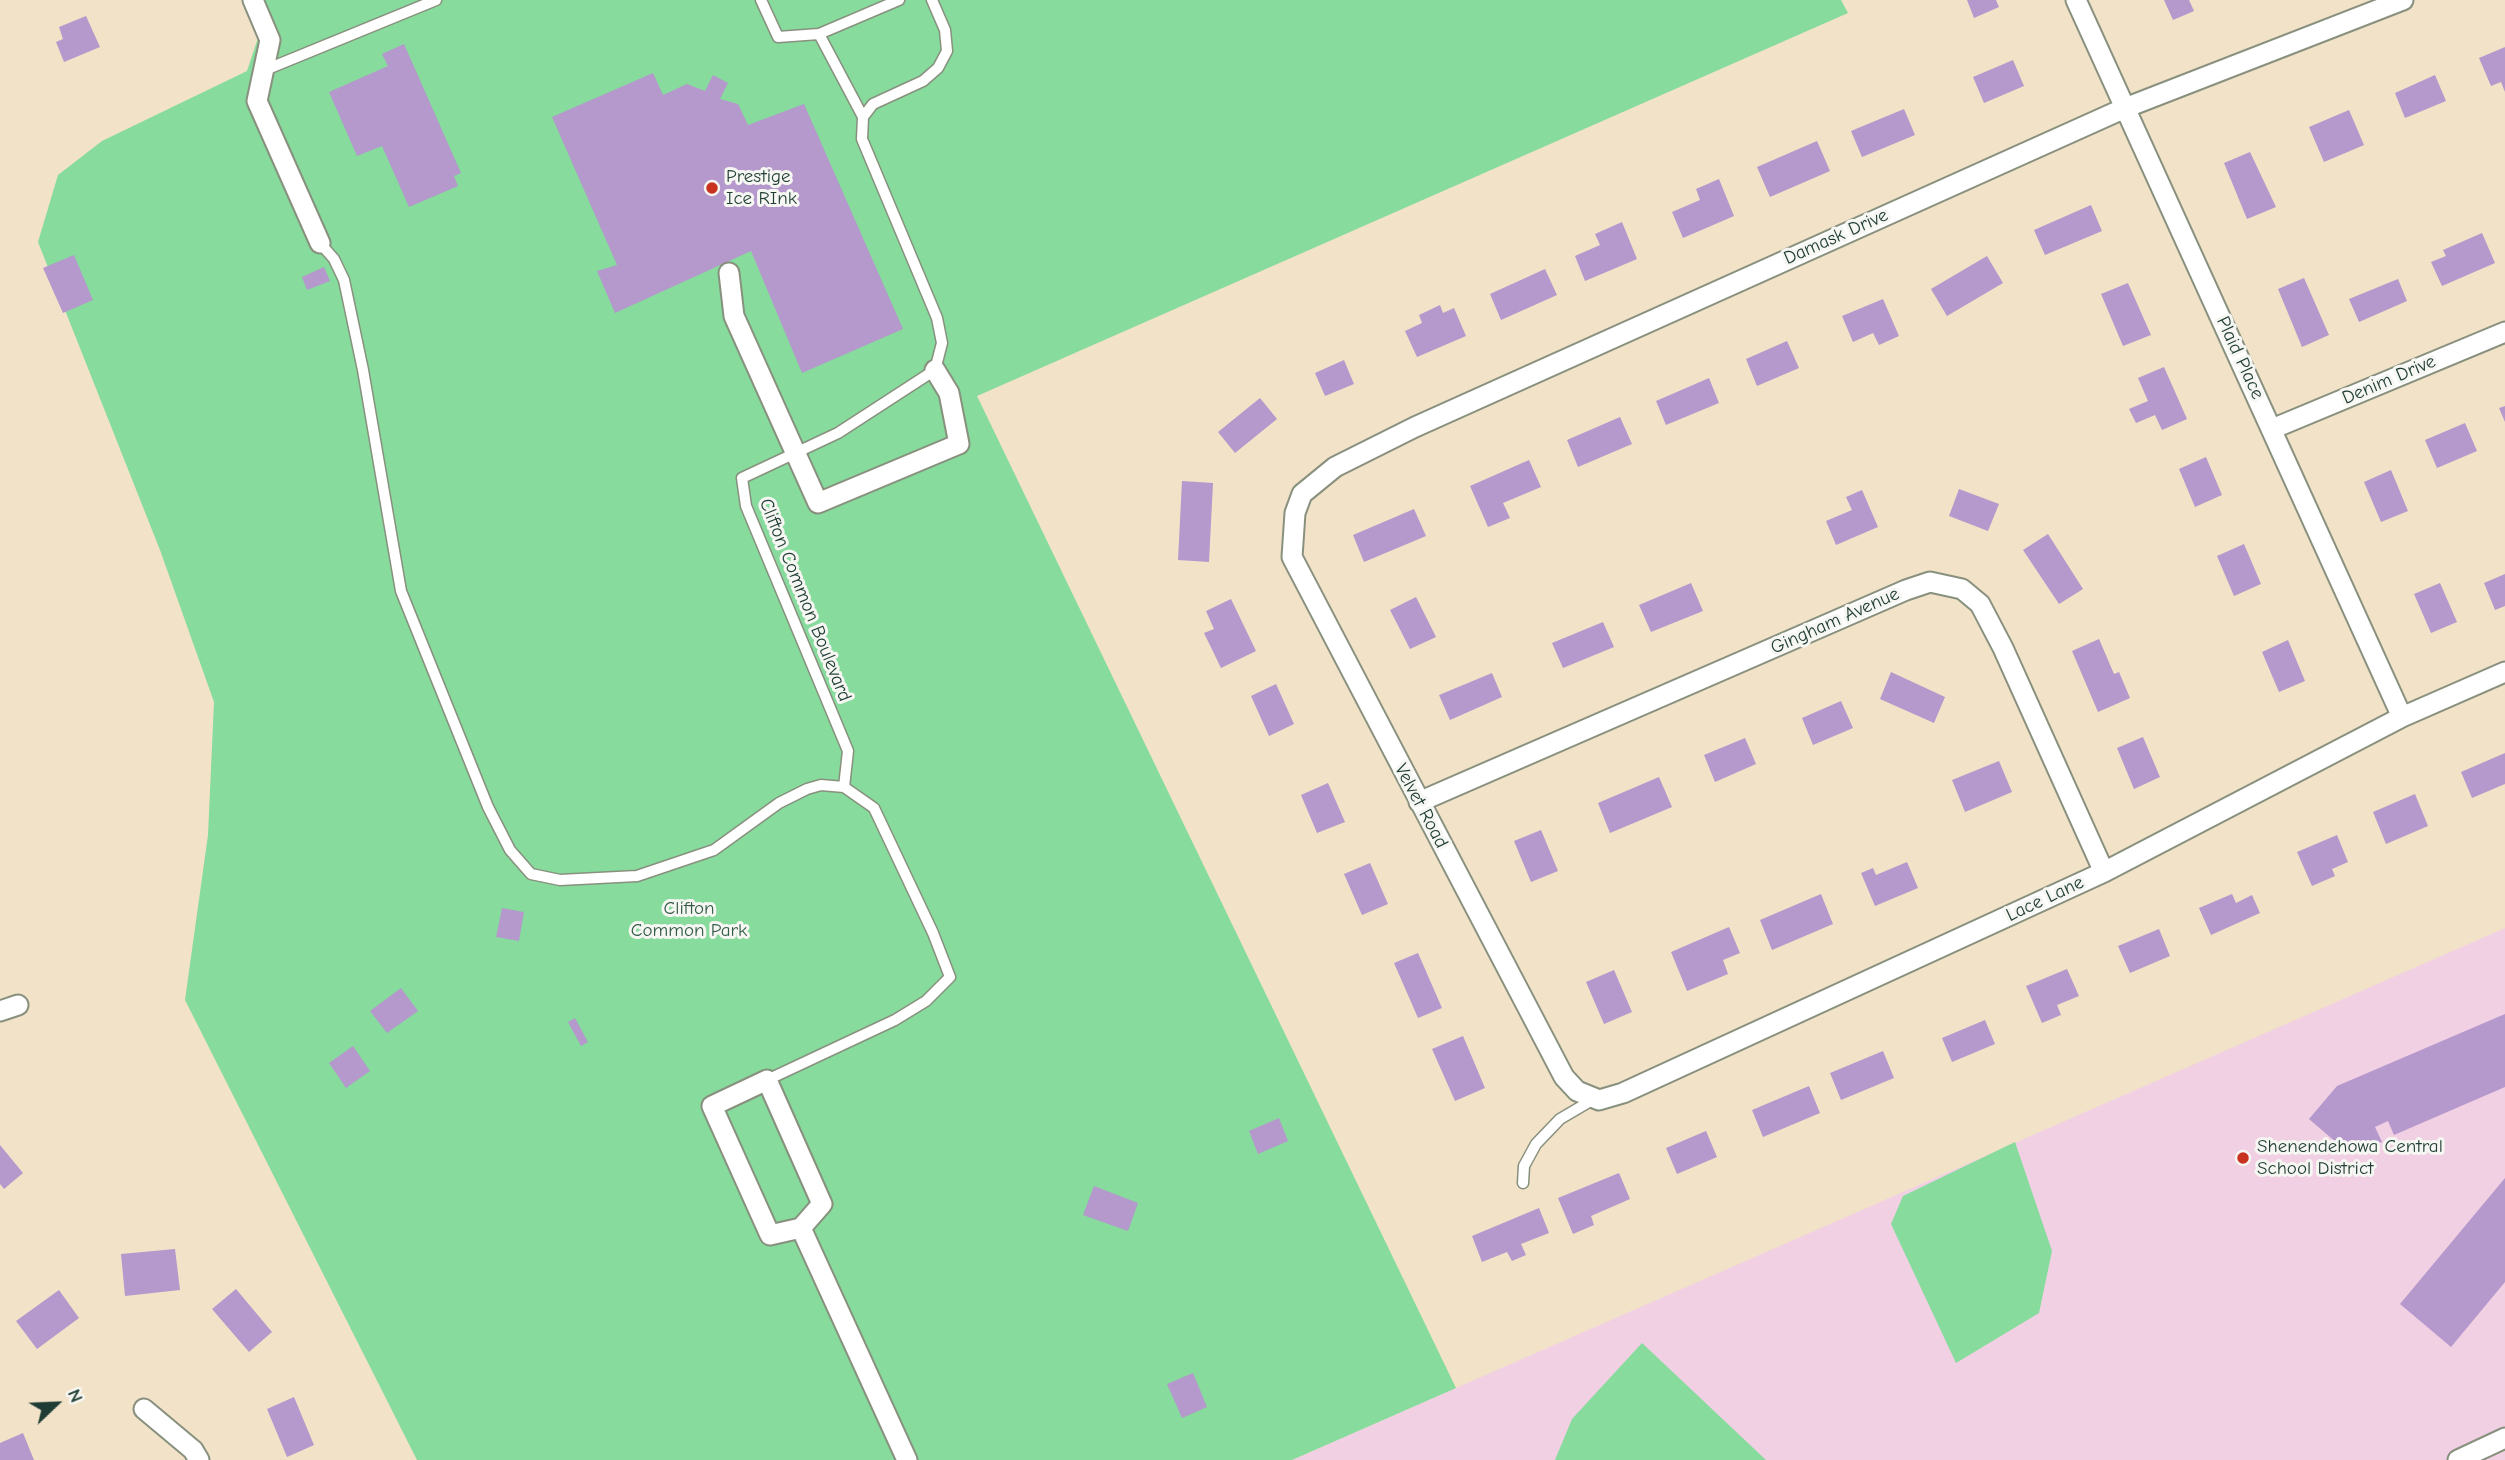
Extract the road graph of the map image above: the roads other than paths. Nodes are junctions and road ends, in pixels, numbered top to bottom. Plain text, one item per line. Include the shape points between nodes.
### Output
1 (253, 0) edge
2 (436, 0) edge
3 (761, 0) edge
4 (899, 0) edge
5 (932, 0) edge
6 (2076, 0) edge
7 (2403, 0) edge
8 (819, 34) junction
9 (264, 70) junction
10 (2125, 108) junction
11 (863, 117) junction
12 (320, 243) joint
13 (729, 273) dead end
14 (2505, 332) edge
15 (935, 370) junction
16 (2272, 429) junction
17 (793, 454) junction
18 (1294, 513) joint
19 (2505, 672) edge
20 (2402, 716) junction
21 (844, 787) junction
22 (1419, 802) junction
23 (2104, 872) junction
24 (767, 1080) junction
25 (1585, 1095) junction
26 (1523, 1183) dead end
27 (801, 1228) junction
28 (144, 1409) dead end
29 (2505, 1438) edge
30 (199, 1460) edge
31 (907, 1460) edge
32 (2458, 1460) edge

1 - 9 street via 270,40
2 - 9 lane
3 - 8 lane via 778,37
4 - 8 lane
5 - 11 lane via 945,30 947,51 938,68 873,104
6 - 10 street, Plaid Place
7 - 10 street, Damask Drive
8 - 11 lane
9 - 12 street via 257,101
10 - 16 street, Plaid Place
10 - 18 street, Damask Drive via 1415,427 1326,473 1302,494
11 - 15 lane via 862,139 937,318 942,343
12 - 21 lane via 344,280 401,591 488,807 510,850 531,874 560,880 637,876 714,850 779,803 807,789
13 - 17 street via 734,316
14 - 16 street, Denim Drive
15 - 17 lane, Clifton Common Boulevard via 838,433
15 - 17 street via 949,393 959,444 818,503
16 - 20 street, Plaid Place
17 - 21 lane, Clifton Common Boulevard via 742,478 746,506 848,751
18 - 22 street, Velvet Road via 1292,558
19 - 20 street, Lace Lane
20 - 23 street, Lace Lane
21 - 24 lane via 874,808 950,977 926,1001 895,1020
22 - 23 street, Gingham Avenue via 1930,582 1962,589 1980,604
22 - 25 street, Velvet Road via 1564,1077
23 - 25 street, Lace Lane via 1623,1093
24 - 27 street via 822,1204
24 - 27 street via 712,1106 770,1235
25 - 26 lane via 1536,1144 1524,1166
27 - 31 street
28 - 30 street
29 - 32 street

